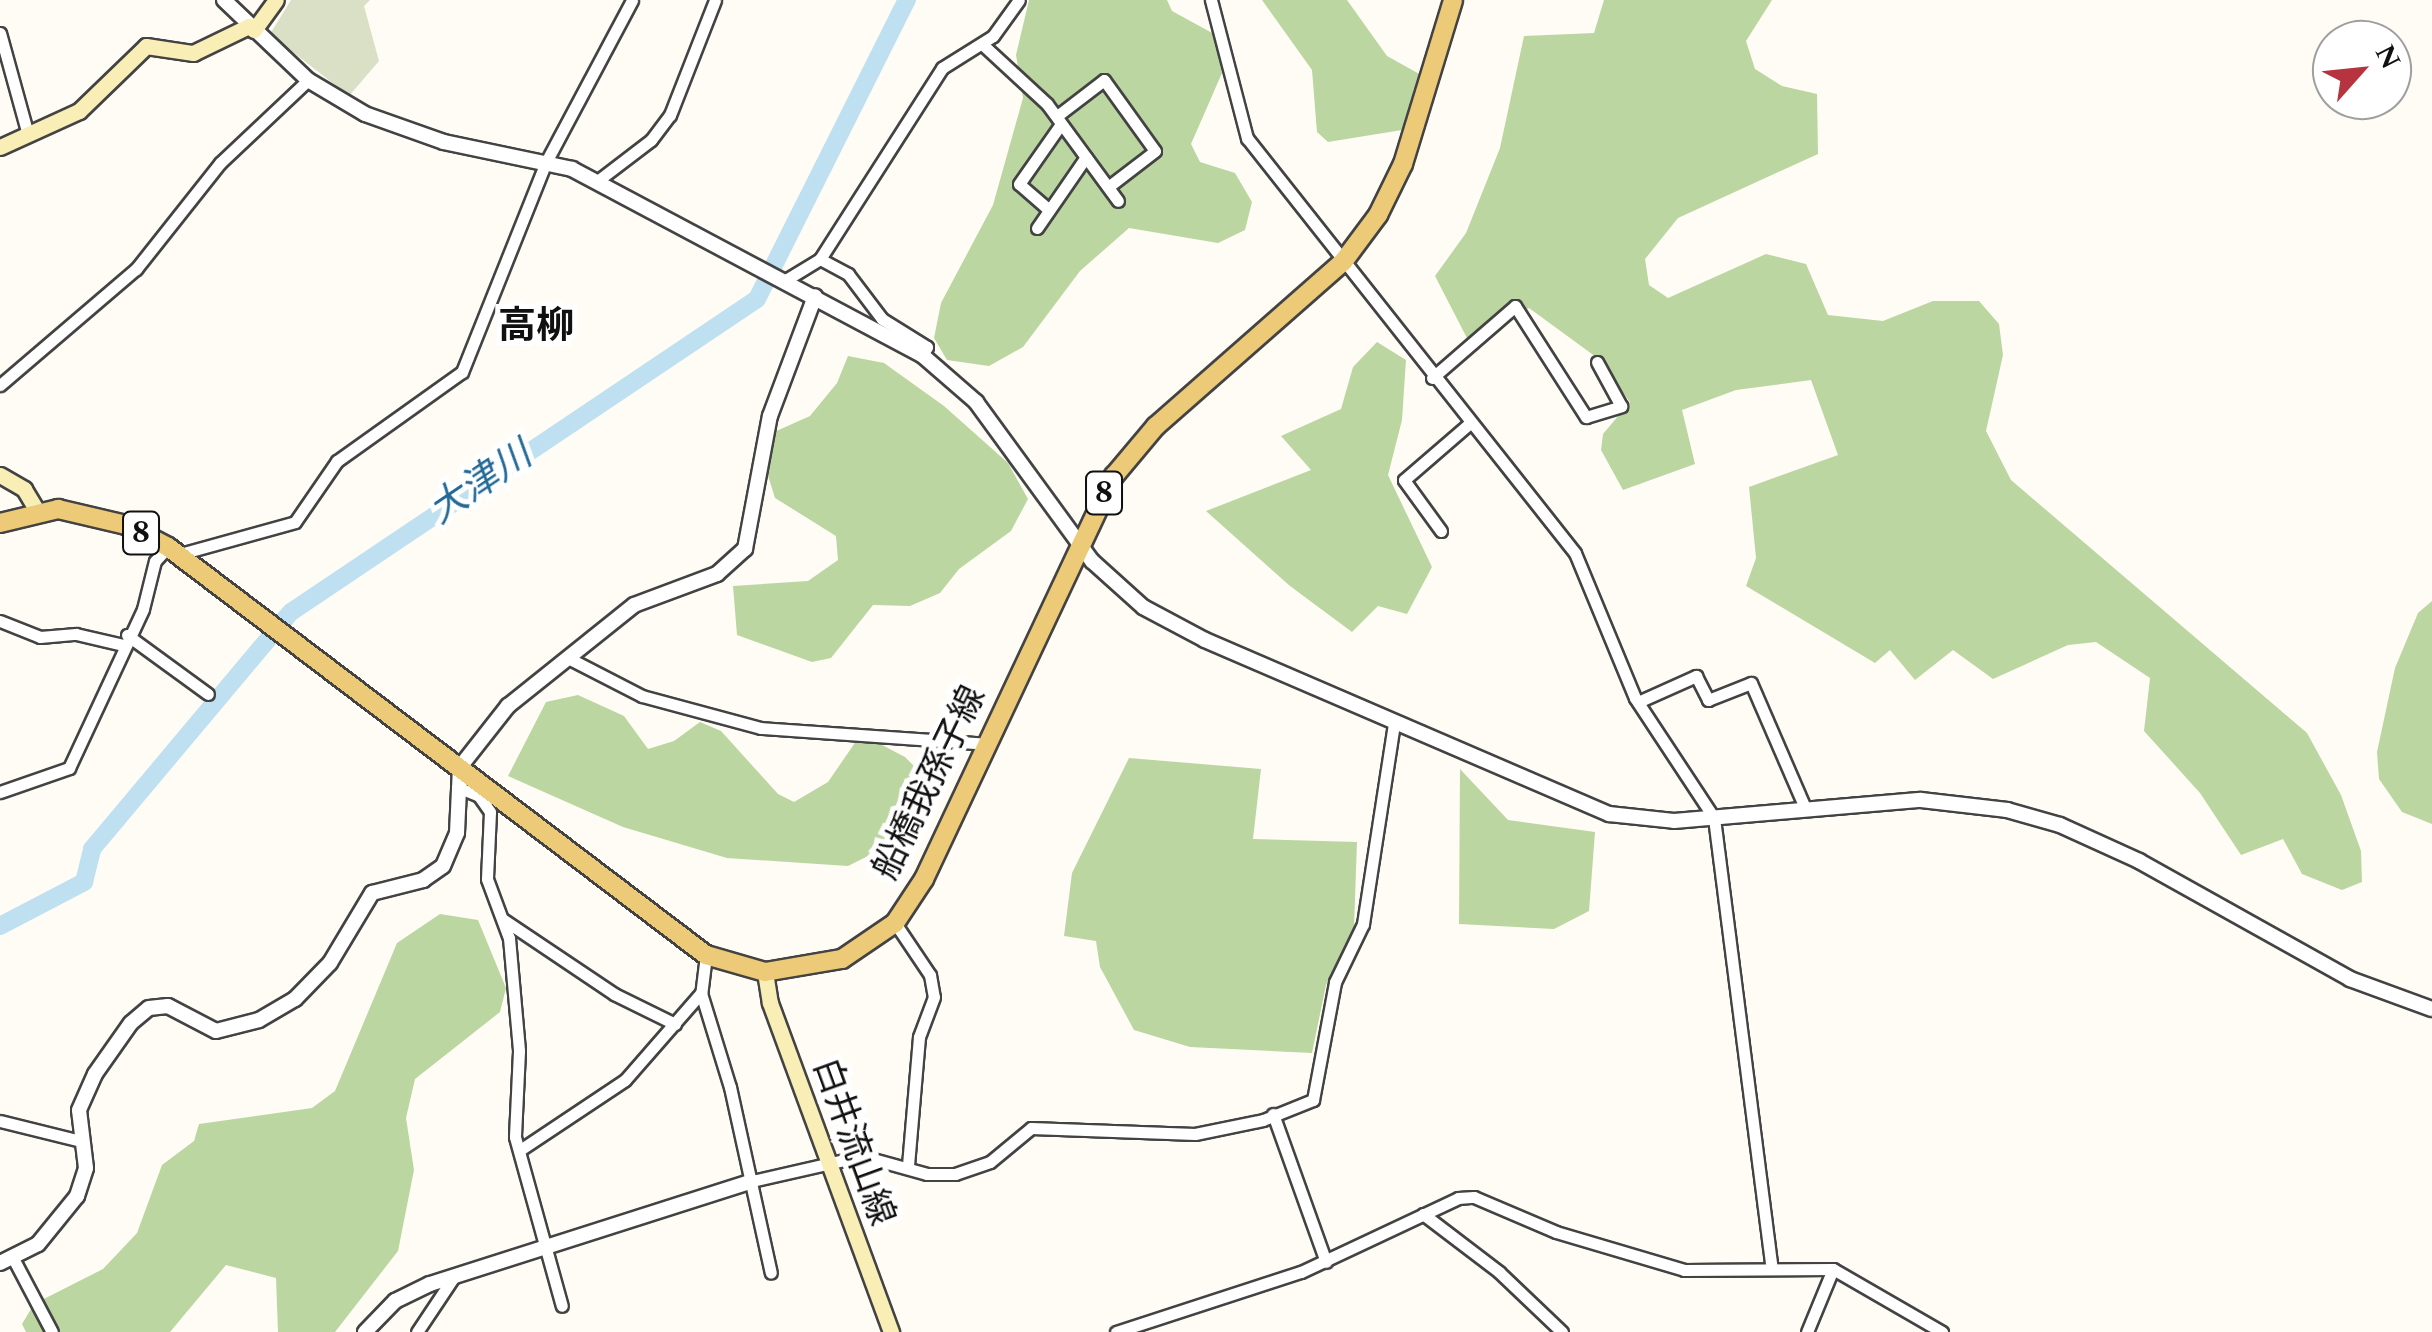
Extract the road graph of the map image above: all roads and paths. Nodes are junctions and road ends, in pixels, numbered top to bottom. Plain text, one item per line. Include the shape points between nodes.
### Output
1 (224, 0) edge
2 (276, 0) edge
3 (714, 0) edge
4 (1019, 0) edge
5 (1211, 0) edge
6 (1453, 0) edge
7 (630, 2) edge
8 (252, 28) junction
9 (0, 33) edge
10 (982, 44) junction
11 (308, 80) junction
12 (1059, 120) junction
13 (28, 135) junction
14 (0, 147) edge
15 (1086, 157) junction
16 (546, 162) junction
17 (596, 182) junction
18 (1108, 187) junction
19 (1118, 201) dead end
20 (1048, 210) junction
21 (1037, 228) dead end
22 (820, 259) junction
23 (1343, 262) junction
24 (782, 280) junction
25 (815, 296) junction
26 (922, 355) junction
27 (1596, 362) dead end
28 (1432, 378) junction
29 (0, 385) edge
30 (1470, 423) junction
31 (0, 475) edge
32 (37, 511) junction
33 (0, 523) edge
34 (1441, 531) dead end
35 (1078, 542) junction
36 (174, 551) junction
37 (0, 621) edge
38 (125, 640) junction
39 (572, 660) junction
40 (208, 694) dead end
41 (1638, 702) junction
42 (1394, 723) junction
43 (987, 744) junction
44 (460, 766) junction
45 (457, 787) junction
46 (0, 792) edge
47 (1806, 808) junction
48 (1714, 818) junction
49 (503, 920) junction
50 (894, 922) junction
51 (706, 954) junction
52 (765, 972) junction
53 (701, 992) junction
54 (2432, 1010) edge
55 (675, 1024) junction
56 (1273, 1114) junction
57 (0, 1122) edge
58 (81, 1141) junction
59 (520, 1150) junction
60 (828, 1161) junction
61 (908, 1166) junction
62 (752, 1180) junction
63 (1424, 1214) junction
64 (548, 1252) junction
65 (7, 1261) edge
66 (1326, 1262) junction
67 (1771, 1266) junction
68 (1833, 1269) junction
69 (771, 1273) dead end
70 (454, 1278) junction
71 (562, 1306) dead end
72 (52, 1332) edge
73 (365, 1332) edge
74 (417, 1332) edge
75 (890, 1332) edge
76 (1116, 1332) edge
77 (1562, 1332) edge
78 (1807, 1332) edge
79 (1942, 1332) edge

1 - 8 street
2 - 8 main road
3 - 17 street via 670,115 638,151
4 - 10 street
5 - 23 street via 1247,138
6 - 23 main road, 船橋我孫子線 / 8 via 1403,164 1378,216
7 - 16 street
8 - 11 street
8 - 13 main road via 182,56 146,46 79,112
9 - 13 street
10 - 12 street
10 - 22 street via 942,68
11 - 16 street via 410,133
11 - 29 street via 220,164 136,269
12 - 15 street
12 - 18 street via 1104,80 1155,151
12 - 20 street via 1020,184
13 - 14 main road
15 - 18 street
15 - 20 street
16 - 17 street
16 - 36 street via 452,383 337,462 294,522
17 - 24 street
18 - 19 street
20 - 21 street
22 - 24 street
22 - 26 street via 848,274 882,319 926,347
23 - 28 street
23 - 35 main road, 船橋我孫子線 / 8 via 1156,426 1114,476
24 - 25 street
25 - 26 street
25 - 39 street via 770,416 745,549 718,574 634,605
26 - 35 street via 976,402
27 - 28 street via 1622,406 1586,417 1515,306
28 - 30 street
30 - 34 street via 1404,480
30 - 41 street via 1575,553
31 - 32 main road via 24,489
32 - 33 main road, 船橋我孫子線 / 8
32 - 36 main road, 船橋我孫子線 / 8 via 94,515
35 - 42 street via 1142,607
35 - 43 main road, 船橋我孫子線 / 8
36 - 38 street via 156,560 148,597
36 - 44 main road, 船橋我孫子線 / 8
37 - 38 street via 40,637
38 - 40 street
38 - 46 street via 68,768
39 - 43 street via 642,696 762,728
39 - 44 street via 508,706
41 - 47 street via 1696,676 1708,700 1750,683
41 - 48 street
42 - 48 street via 1608,814
42 - 56 street via 1363,924 1335,982 1313,1100
43 - 50 main road, 船橋我孫子線 / 8 via 924,879
44 - 45 street
44 - 51 main road, 船橋我孫子線 / 8
45 - 49 street via 487,804 488,879
45 - 58 street via 458,834 443,866 423,880 372,894 330,963 295,999 258,1020 216,1031 168,1006 149,1008 131,1023 85,1094
47 - 48 street
47 - 54 street via 1921,800 2002,809 2060,825 2139,861 2350,979
48 - 67 street
49 - 55 street via 614,994
49 - 59 street via 519,1051
50 - 52 main road, 船橋我孫子線 / 8 via 842,959
50 - 61 street via 930,976 934,997 919,1037
51 - 52 main road, 船橋我孫子線 / 8
51 - 53 street
52 - 60 main road, 白井流山線
53 - 55 street
53 - 62 street
55 - 59 street via 625,1080
56 - 61 street via 1182,1134 1032,1128 974,1169 927,1174
56 - 66 street
57 - 58 street
58 - 65 street via 86,1168 77,1196 46,1236
59 - 64 street
60 - 61 street via 862,1156
60 - 62 street
60 - 75 main road, 白井流山線
62 - 64 street
62 - 69 street
63 - 66 street
63 - 67 street via 1474,1197 1556,1232 1684,1270
63 - 77 street
64 - 70 street
64 - 71 street
65 - 72 street
66 - 76 street
67 - 68 street
68 - 78 street
68 - 79 street
70 - 73 street via 405,1295
70 - 74 street

